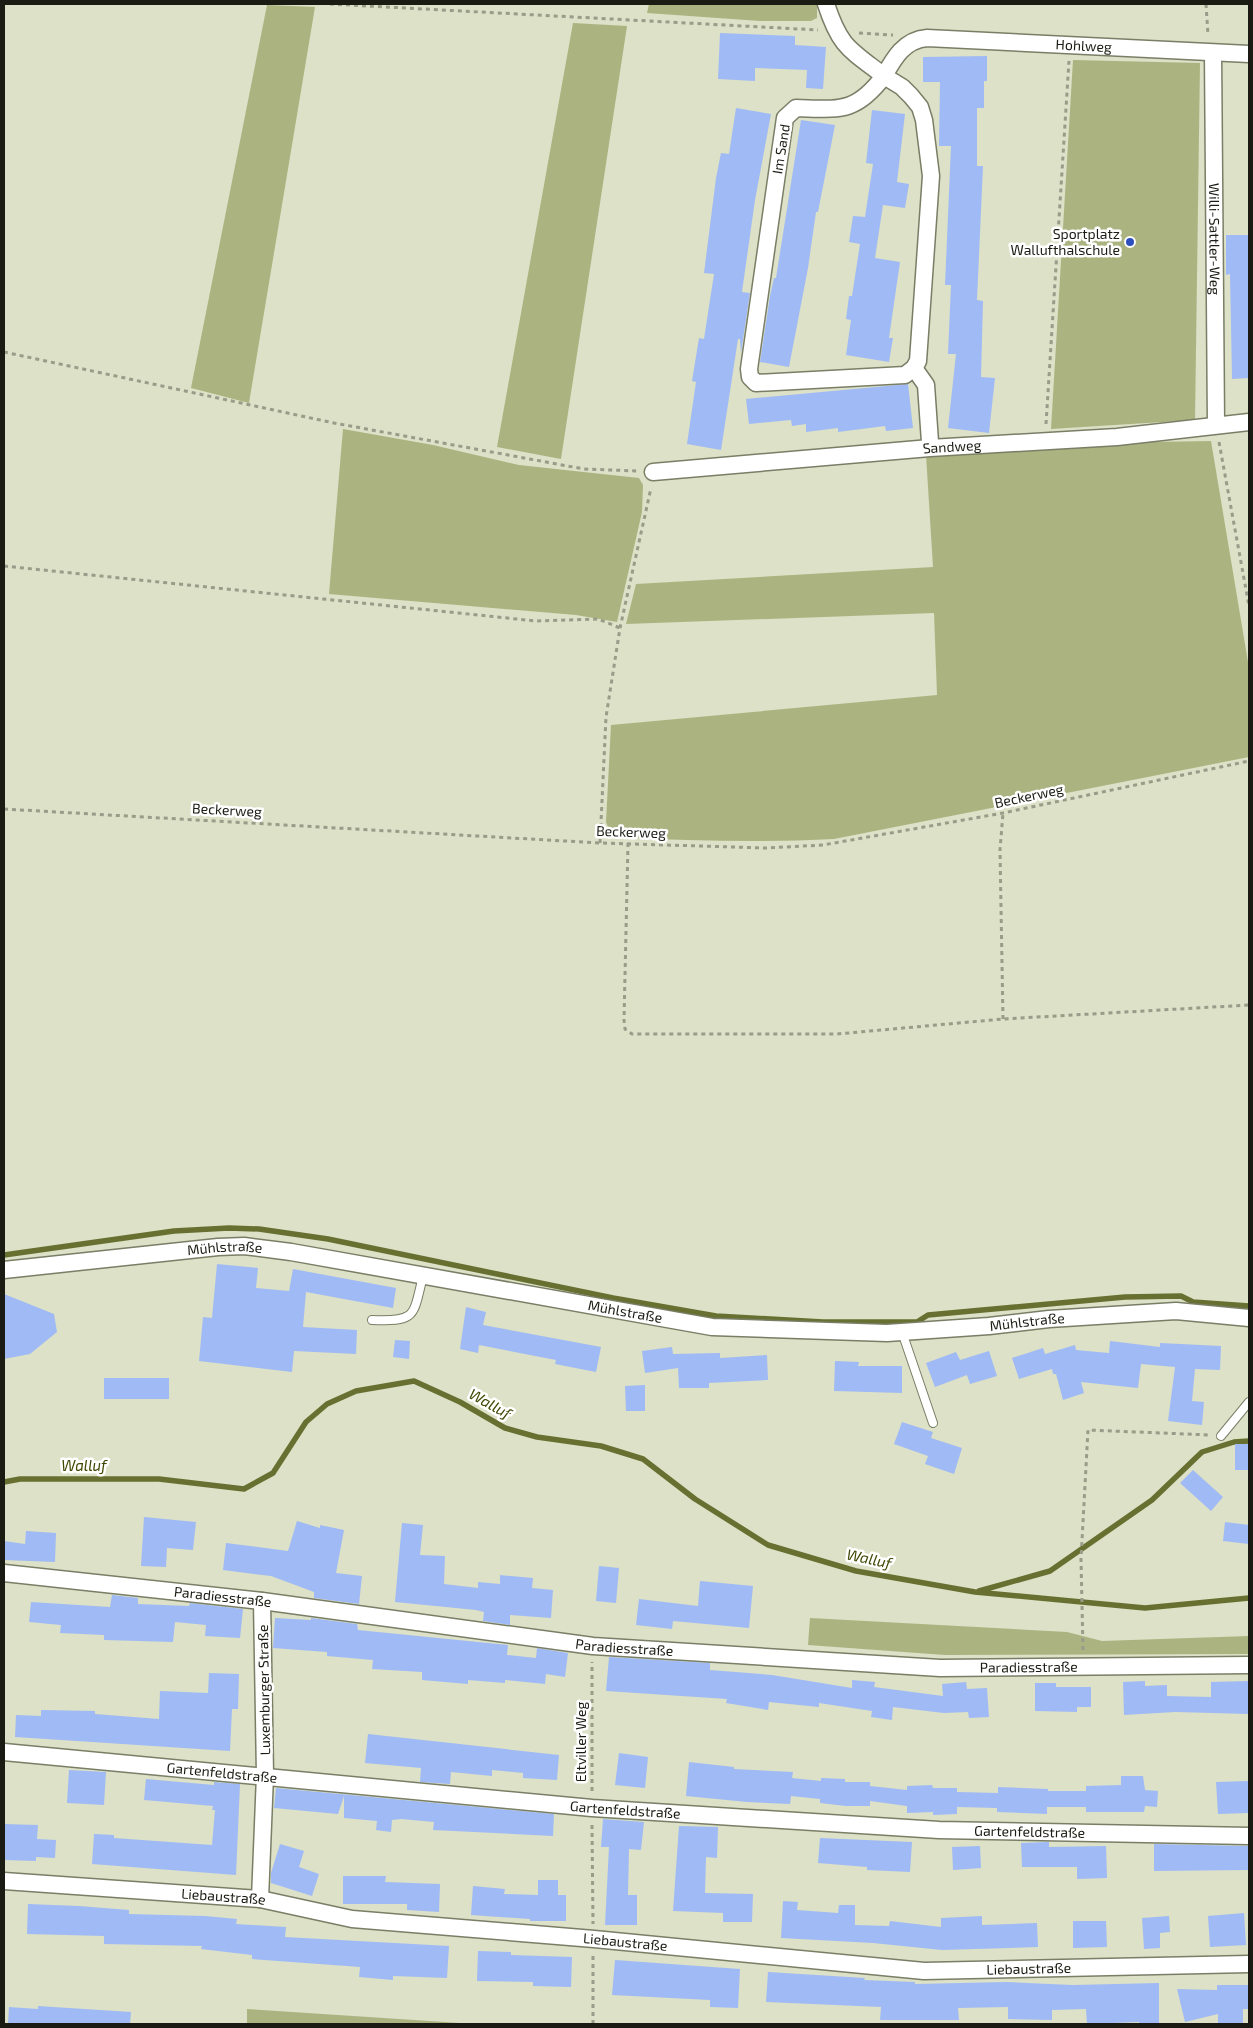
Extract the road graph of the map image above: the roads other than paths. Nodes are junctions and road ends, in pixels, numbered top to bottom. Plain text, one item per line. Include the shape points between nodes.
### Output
1 (826, 4) edge
2 (1212, 53) junction
3 (1249, 54) edge
4 (884, 76) junction
5 (914, 368) junction
6 (1249, 422) edge
7 (1216, 425) junction
8 (930, 442) dead end
9 (654, 472) road end
10 (4, 1270) edge
11 (423, 1276) junction
12 (1249, 1318) edge
13 (372, 1320) dead end
14 (902, 1332) junction
15 (1249, 1402) edge
16 (933, 1424) dead end
17 (1221, 1436) road end
18 (4, 1573) edge
19 (262, 1601) junction
20 (1249, 1665) edge
21 (4, 1752) edge
22 (265, 1775) junction
23 (1249, 1836) edge
24 (4, 1880) edge
25 (260, 1899) junction
26 (1249, 1964) edge

1 - 4 street via 835,31 844,45
2 - 3 street, Hohlweg
2 - 4 street, Hohlweg via 918,39 901,51
2 - 7 street, Willi-Sattler-Weg
4 - 5 street via 902,87 920,107 931,176 918,361
4 - 5 street, Im Sand via 871,93 854,104 839,109 796,108 785,118 749,369 750,377 756,383 764,384 905,375
5 - 8 street via 926,385
6 - 7 street, Sandweg
7 - 9 street, Sandweg via 1117,437
10 - 11 street, Mühlstraße via 244,1246
11 - 13 lane via 413,1313 395,1321
11 - 14 street, Mühlstraße via 712,1327
12 - 14 street, Mühlstraße via 1176,1311
14 - 16 lane
15 - 17 lane
18 - 19 street, Paradiesstraße
19 - 20 street, Paradiesstraße via 594,1646 940,1668
19 - 22 street, Luxemburger Straße
21 - 22 street, Gartenfeldstraße
22 - 23 street, Gartenfeldstraße via 592,1808 939,1830
22 - 25 street, Luxemburger Straße
24 - 25 street, Liebaustraße
25 - 26 street, Liebaustraße via 352,1919 924,1971

